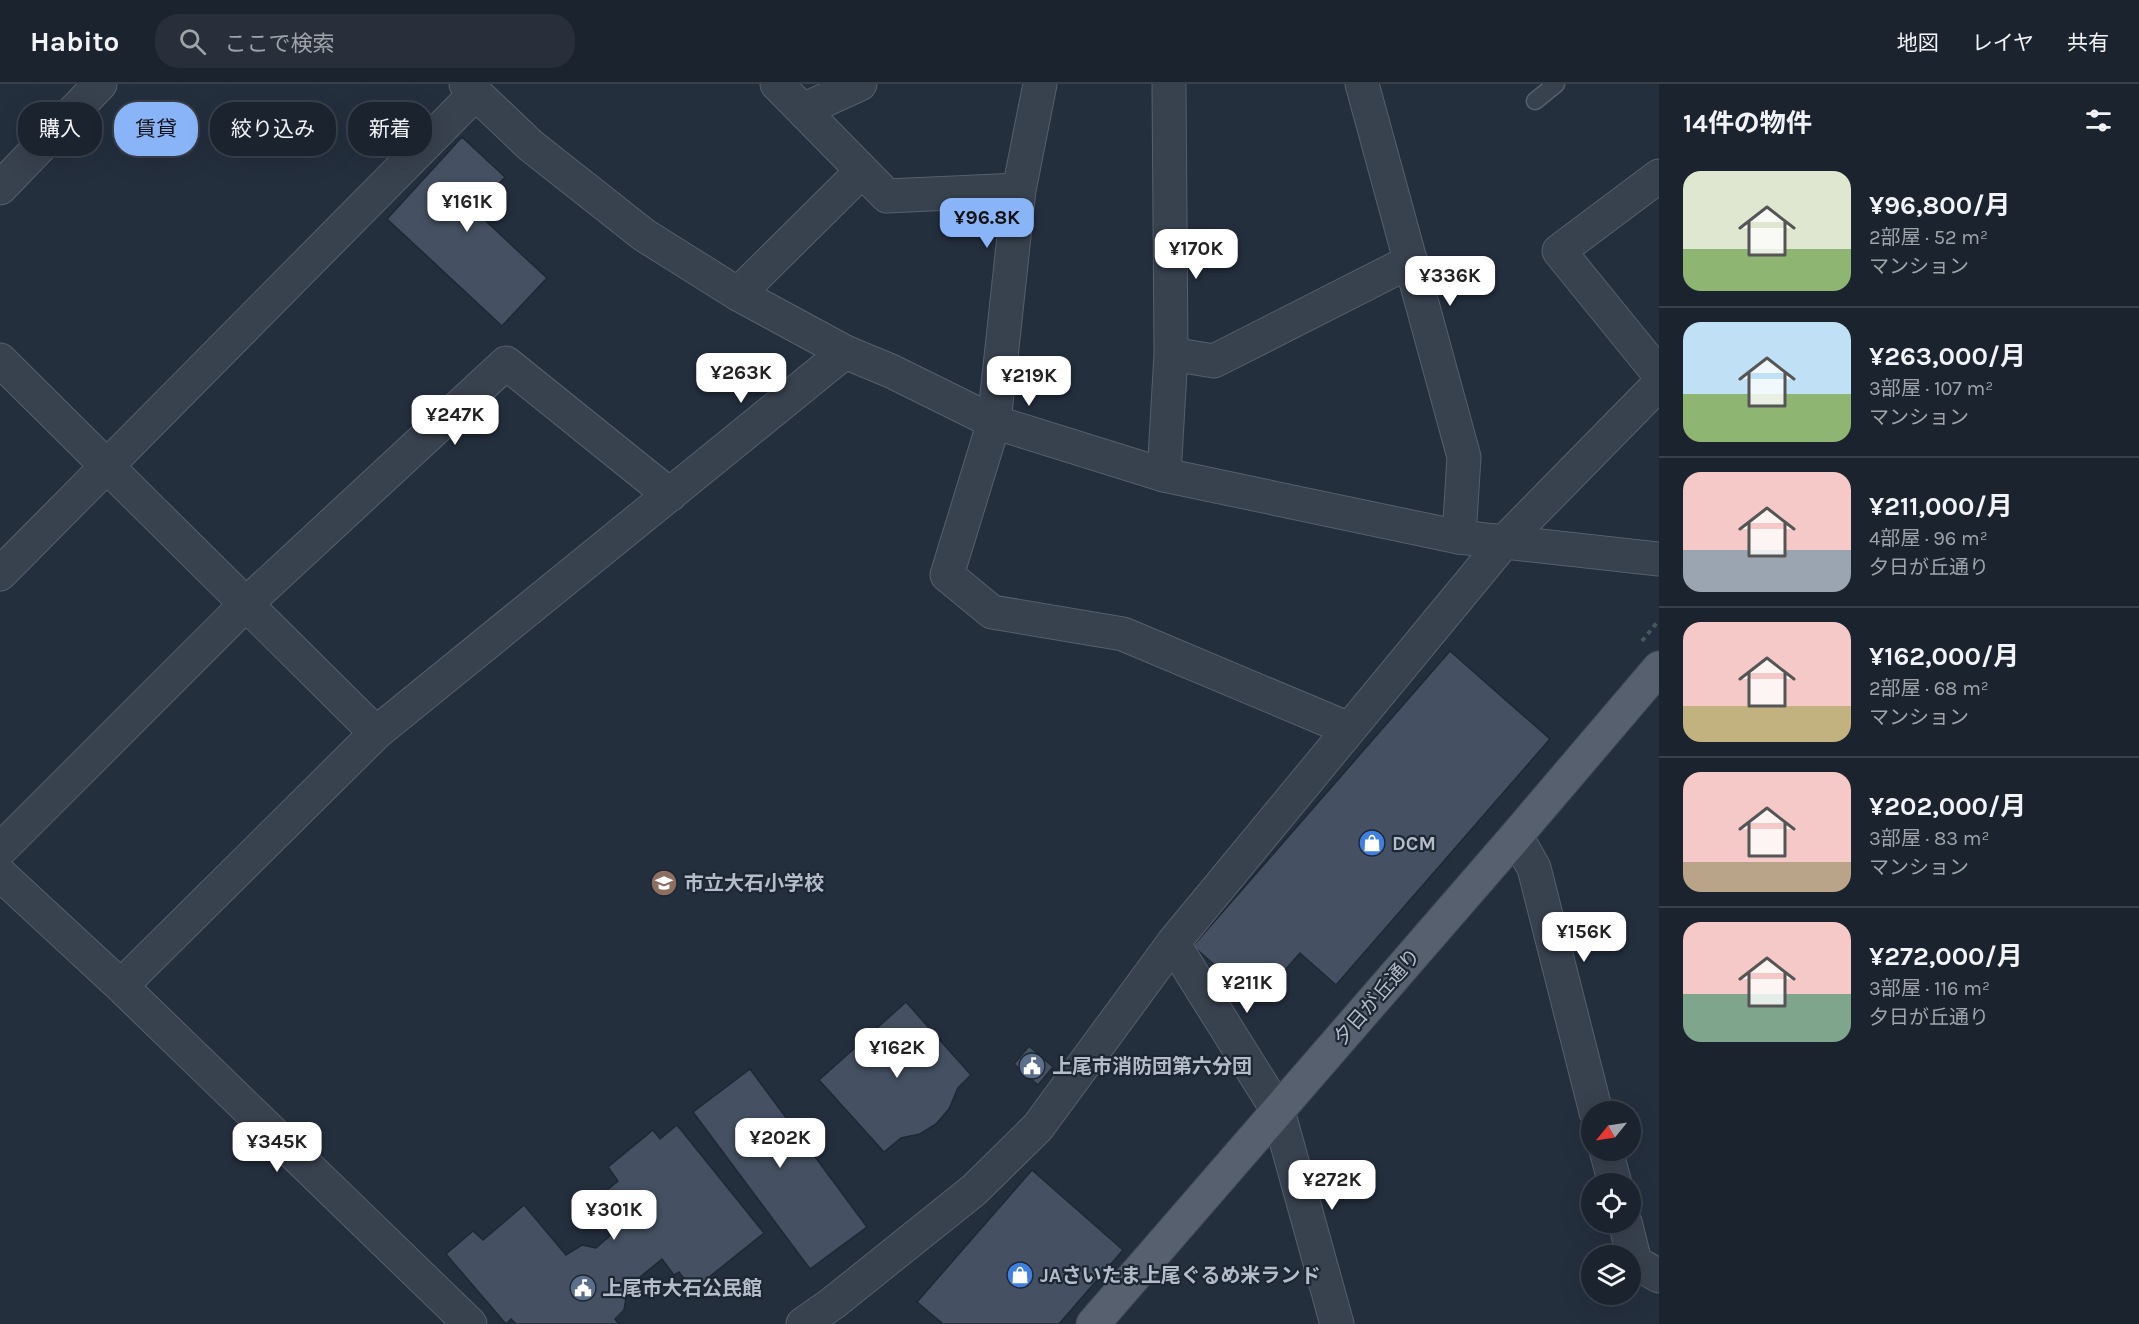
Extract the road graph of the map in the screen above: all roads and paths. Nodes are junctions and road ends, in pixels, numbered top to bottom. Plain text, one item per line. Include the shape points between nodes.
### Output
1 (100, 84) edge
2 (777, 84) edge
3 (860, 84) edge
4 (1040, 84) edge
5 (1169, 84) edge
6 (1362, 84) edge
7 (1556, 84) edge
8 (471, 89) edge
9 (1535, 101) dead end
10 (803, 110) junction
11 (862, 171) junction
12 (1659, 176) edge
13 (0, 188) edge
14 (1019, 190) junction
15 (1411, 261) junction
16 (738, 294) junction
17 (845, 352) junction
18 (1171, 354) junction
19 (0, 360) edge
20 (1659, 374) edge
21 (1659, 384) edge
22 (994, 423) junction
23 (107, 466) junction
24 (1164, 475) junction
25 (670, 495) junction
26 (1459, 537) junction
27 (1503, 543) junction
28 (1659, 559) edge
29 (0, 574) edge
30 (246, 604) junction
31 (1659, 669) edge
32 (1348, 729) junction
33 (376, 733) junction
34 (1516, 836) junction
35 (0, 850) edge
36 (0, 874) edge
37 (1173, 943) junction
38 (121, 986) junction
39 (1593, 1101) edge
40 (1278, 1112) junction
41 (1628, 1233) edge
42 (1659, 1276) edge
43 (470, 1324) edge
44 (803, 1324) edge
45 (1093, 1324) edge
46 (1337, 1324) edge

1 - 13 street
2 - 10 street
3 - 10 street
4 - 14 street
5 - 18 street
6 - 15 street
7 - 9 lane
8 - 16 street via 530,145 644,235
8 - 23 street
10 - 11 street
11 - 14 street via 886,196
11 - 16 street
12 - 20 street via 1559,251
14 - 22 street
15 - 18 street via 1214,361
15 - 26 street via 1464,457
16 - 17 street
17 - 22 street
17 - 25 street
18 - 24 street
19 - 23 street
21 - 27 street
22 - 24 street
22 - 32 street via 946,575 992,612 1123,634
23 - 29 street
23 - 30 street
24 - 26 street
25 - 30 street via 506,363
25 - 33 street
26 - 27 street
27 - 28 street
27 - 32 street
30 - 33 street
30 - 35 street
31 - 34 main road, 夕日が丘通り
32 - 37 street
33 - 38 street
34 - 39 street via 1534,868
34 - 40 main road, 夕日が丘通り
36 - 38 street
37 - 40 street
37 - 44 street via 1038,1127 974,1190
38 - 43 street
40 - 45 main road, 夕日が丘通り
40 - 46 street
41 - 42 street via 1635,1262

